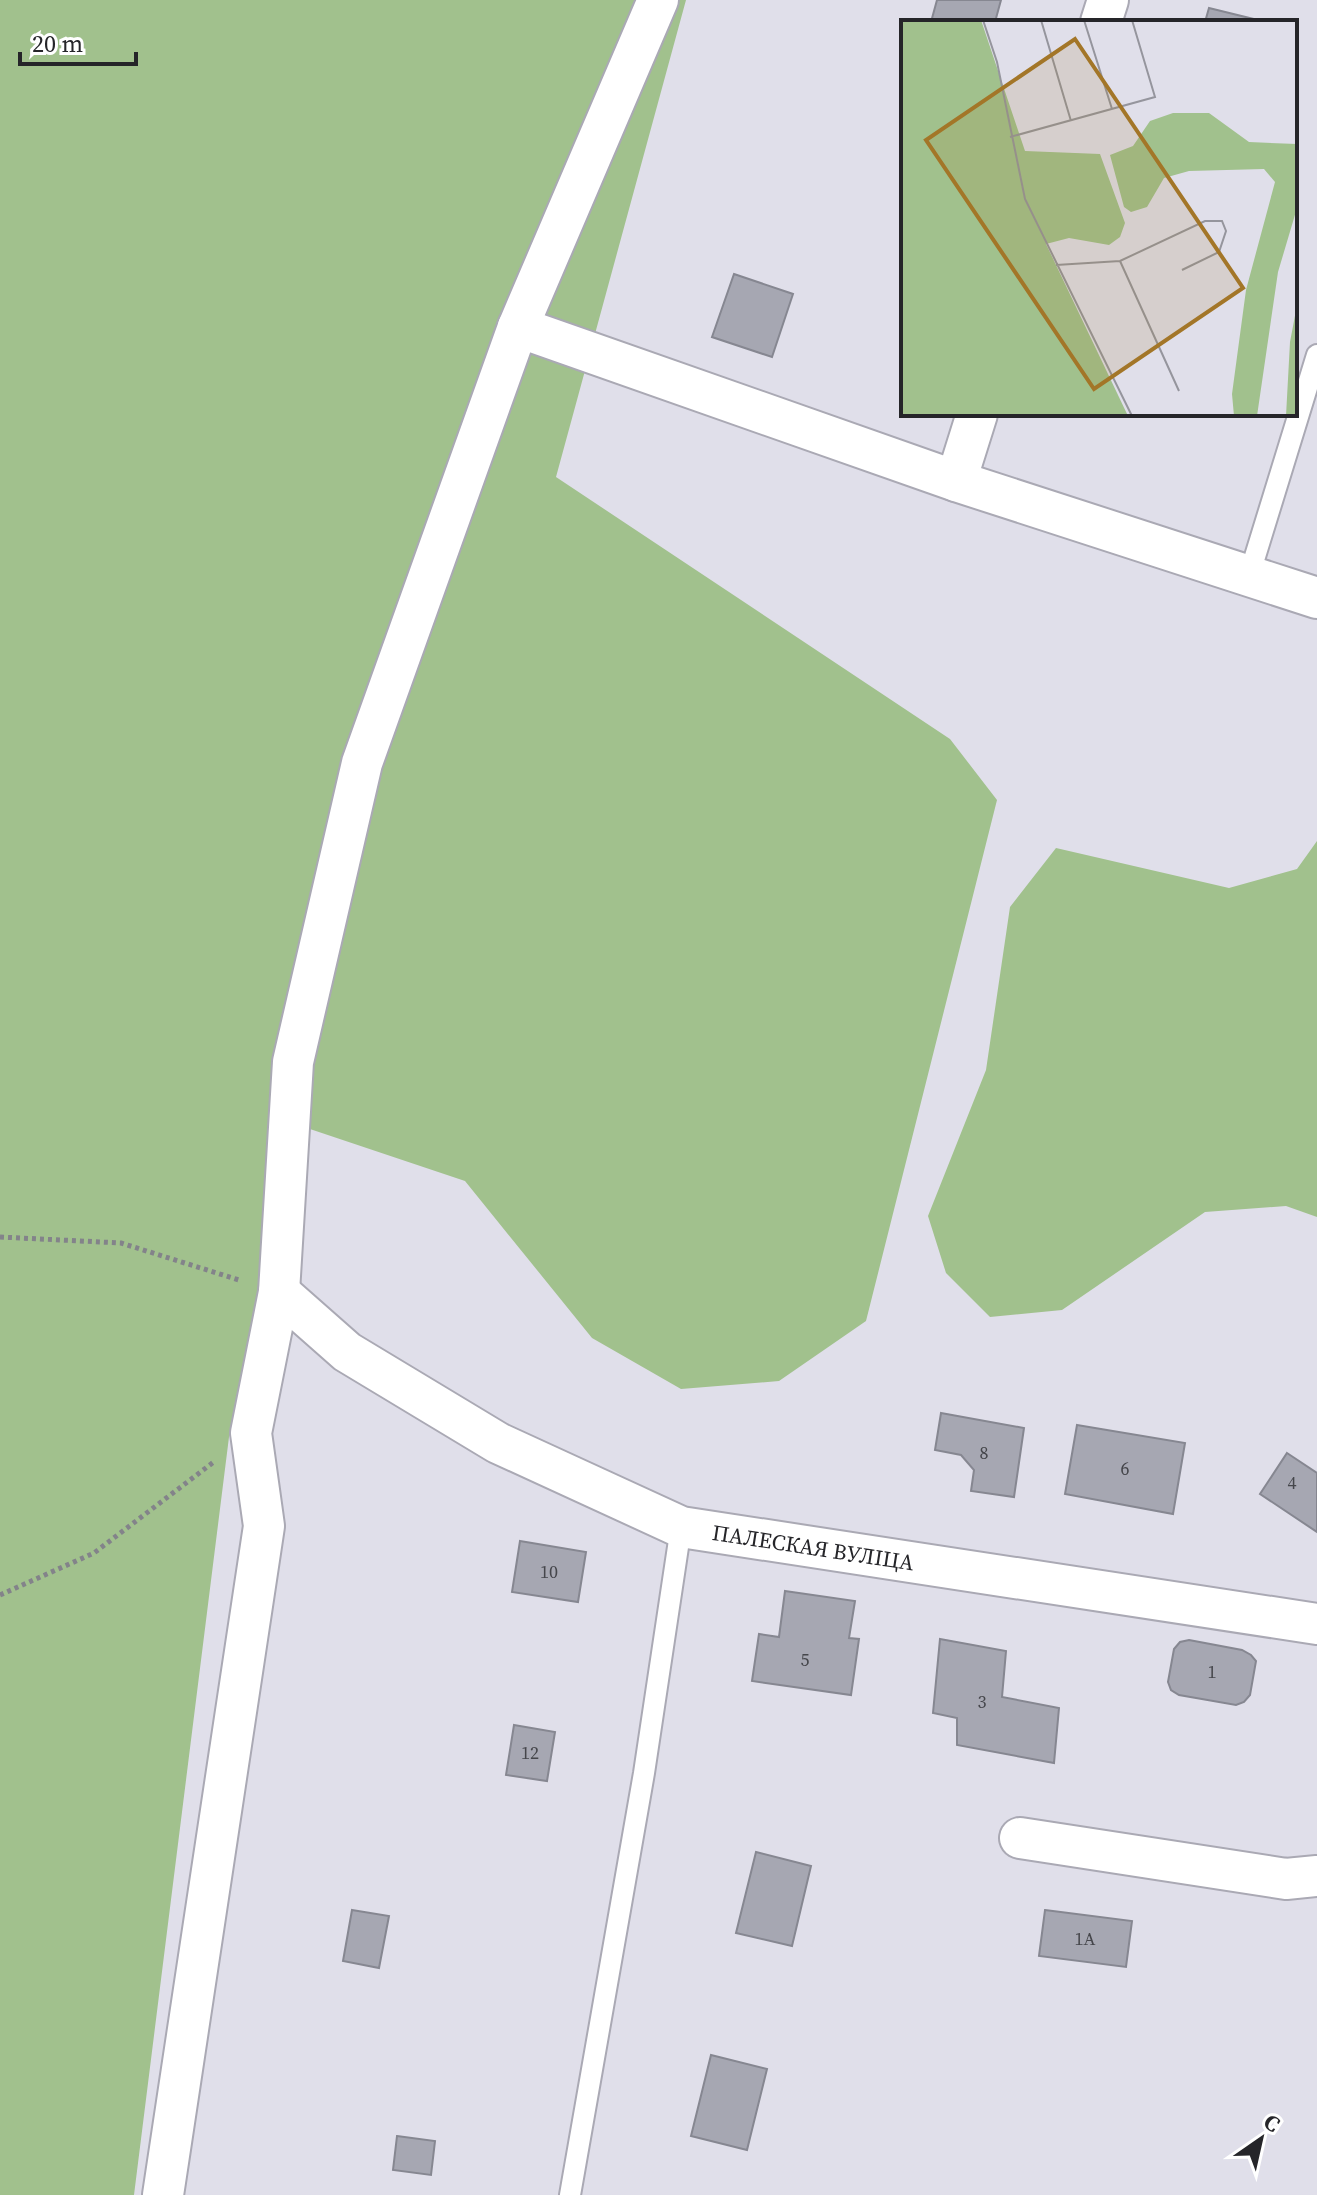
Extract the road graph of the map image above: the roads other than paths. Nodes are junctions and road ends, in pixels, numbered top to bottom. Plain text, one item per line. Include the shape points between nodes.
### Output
1 (658, 0) edge
2 (1108, 0) edge
3 (1102, 20) edge
4 (518, 327) junction
5 (1317, 355) edge
6 (976, 416) edge
7 (956, 481) junction
8 (1249, 576) junction
9 (1317, 598) edge
10 (279, 1292) junction
11 (681, 1527) junction
12 (1317, 1624) edge
13 (1020, 1838) dead end
14 (1317, 1876) edge
15 (163, 2195) edge
16 (570, 2195) edge

1 - 4 street
2 - 3 street
4 - 7 street
4 - 10 street via 362,763 293,1062
5 - 8 lane
6 - 7 street
7 - 8 street
8 - 9 street
10 - 11 street, ПАЛЕСКАЯ ВУЛІЦА via 347,1352 498,1443
10 - 15 street via 251,1433 264,1526
11 - 12 street, ПАЛЕСКАЯ ВУЛІЦА
11 - 16 lane
13 - 14 street via 1286,1879

